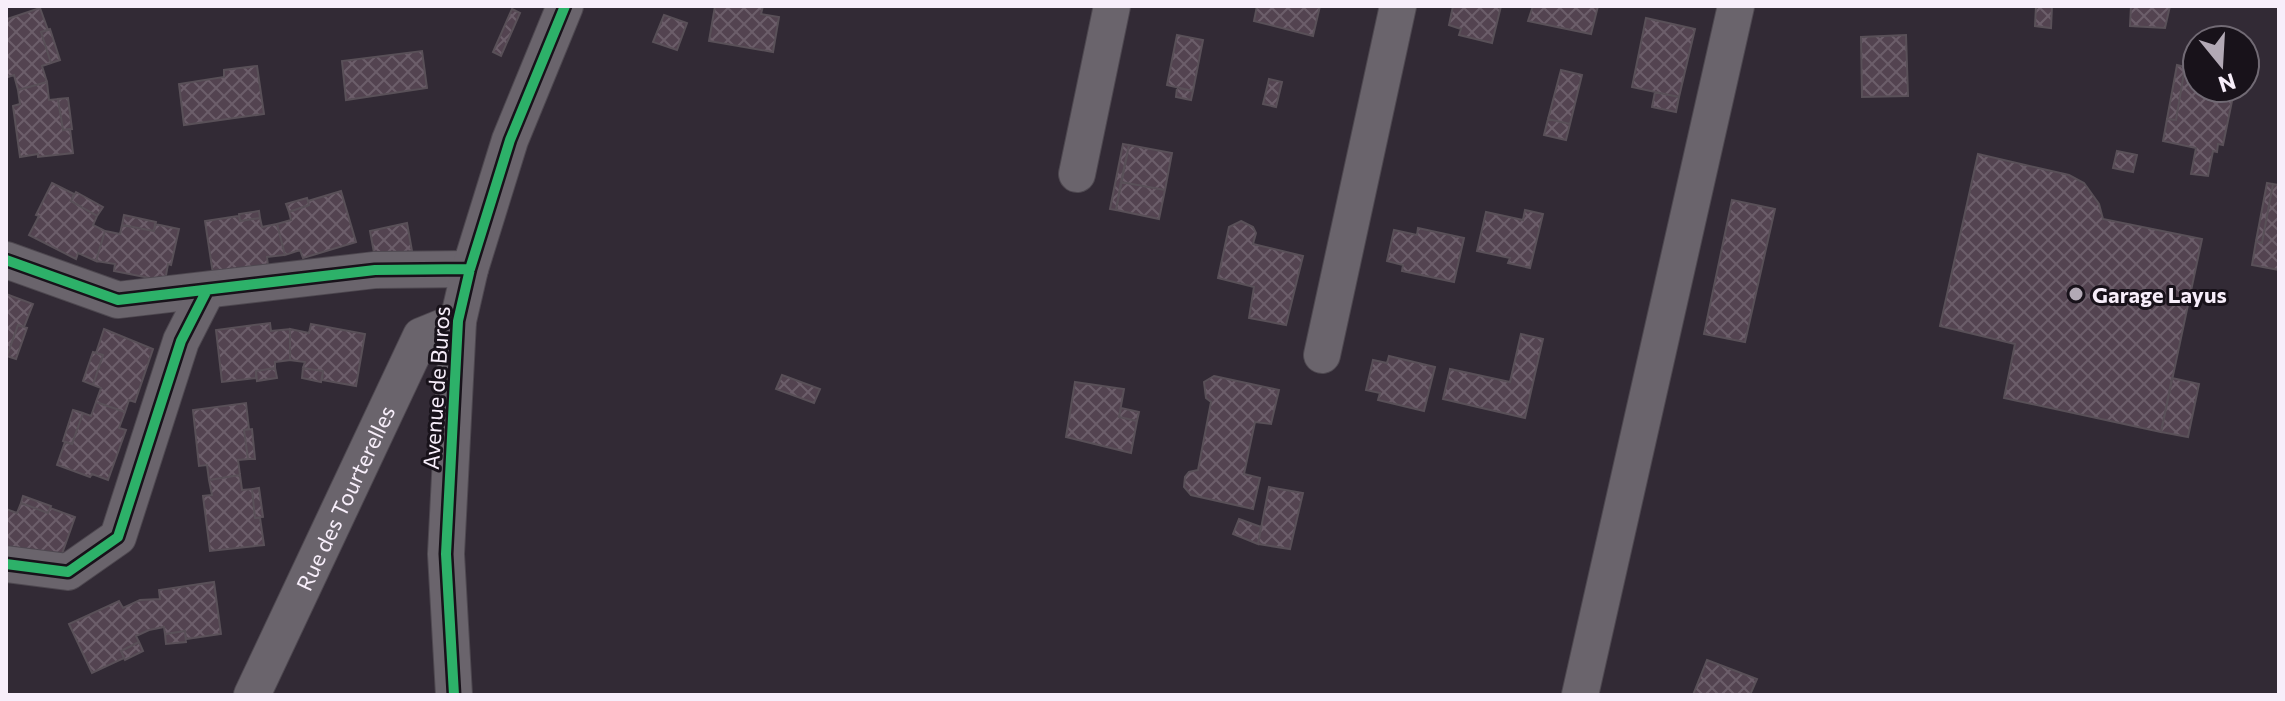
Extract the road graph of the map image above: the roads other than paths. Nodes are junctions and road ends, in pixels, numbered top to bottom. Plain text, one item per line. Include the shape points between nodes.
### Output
1 (565, 6) edge
2 (1112, 6) edge
3 (1398, 6) edge
4 (1736, 6) edge
5 (1077, 174) dead end
6 (6, 260) edge
7 (470, 269) junction
8 (207, 290) junction
9 (152, 296) junction
10 (458, 321) junction
11 (181, 341) junction
12 (1322, 355) dead end
13 (6, 564) edge
14 (252, 695) edge
15 (454, 695) edge
16 (1580, 695) edge

1 - 7 street, Avenue de Buros via 510,140
2 - 5 street
3 - 12 street
4 - 16 street
6 - 9 street via 118,300
7 - 8 street via 375,270
7 - 10 street, Avenue de Buros
8 - 9 street
8 - 11 street
9 - 11 street
10 - 14 street, Rue des Tourterelles via 421,336
10 - 15 street, Avenue de Buros via 446,554
11 - 13 street via 118,537 68,572

